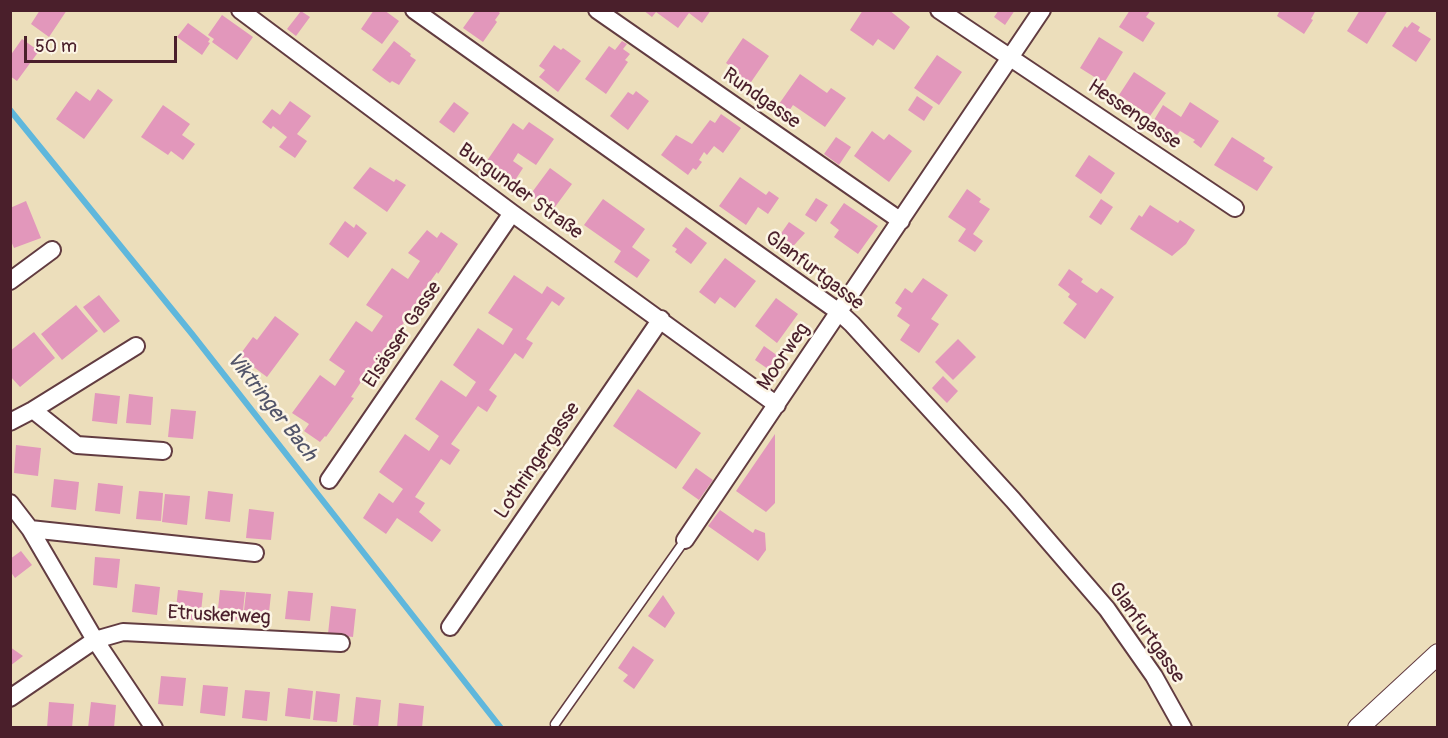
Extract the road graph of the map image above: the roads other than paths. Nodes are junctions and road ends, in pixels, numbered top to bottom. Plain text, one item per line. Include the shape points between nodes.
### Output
1 (240, 10) edge
2 (414, 10) edge
3 (597, 10) edge
4 (939, 10) edge
5 (1042, 10) edge
6 (1010, 57) junction
7 (1235, 208) dead end
8 (512, 213) junction
9 (901, 221) junction
10 (52, 250) dead end
11 (10, 281) edge
12 (839, 312) junction
13 (661, 319) junction
14 (136, 346) dead end
15 (777, 405) junction
16 (33, 410) junction
17 (10, 422) edge
18 (162, 451) dead end
19 (329, 480) dead end
20 (10, 503) edge
21 (30, 530) junction
22 (685, 540) joint
23 (255, 553) dead end
24 (450, 627) dead end
25 (95, 640) junction
26 (341, 643) dead end
27 (1437, 654) edge
28 (10, 698) edge
29 (555, 724) dead end
30 (154, 728) edge
31 (1183, 728) edge
32 (1358, 728) edge

1 - 8 street, Burgunder Straße
2 - 12 street, Glanfurtgasse
3 - 9 street, Rundgasse
4 - 6 street
5 - 6 street, Moorweg
6 - 7 street, Hessengasse
6 - 9 street, Moorweg
8 - 13 street, Burgunder Straße
8 - 19 street, Elsässer Gasse
9 - 12 street, Moorweg
10 - 11 street
12 - 15 street, Moorweg
12 - 31 street, Glanfurtgasse via 1013,500 1107,609 1154,676
13 - 15 street, Burgunder Straße
13 - 24 street, Lothringergasse
14 - 16 street
15 - 22 street, Moorweg
16 - 17 street
16 - 18 street via 77,445
20 - 21 street
21 - 23 street
21 - 25 street
22 - 29 lane, Moorweg
25 - 26 street, Etruskerweg via 123,632
25 - 28 street, Etruskerweg
25 - 30 street
27 - 32 street

